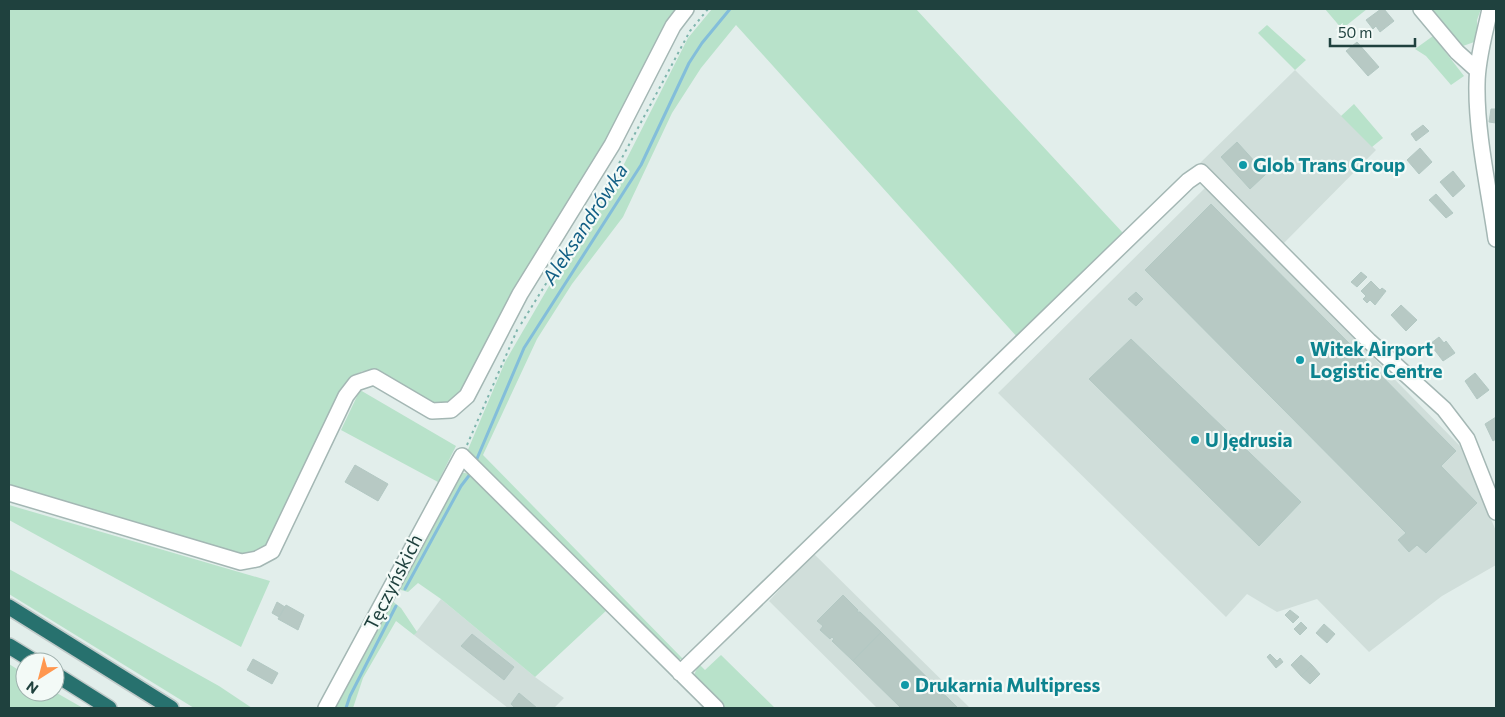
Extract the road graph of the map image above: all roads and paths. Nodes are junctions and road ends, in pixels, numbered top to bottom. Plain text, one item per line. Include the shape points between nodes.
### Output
1 (686, 9) edge
2 (708, 9) edge
3 (1421, 9) edge
4 (1490, 9) edge
5 (1477, 70) junction
6 (1496, 239) edge
7 (462, 456) junction
8 (9, 493) edge
9 (1496, 512) edge
10 (9, 607) edge
11 (680, 673) junction
12 (65, 680) edge
13 (109, 708) edge
14 (171, 708) edge
15 (326, 708) edge
16 (716, 708) edge

1 - 8 street via 673,26 612,145 520,294 467,396 451,410 432,411 374,377 356,382 346,396 272,551 257,559 241,562
2 - 7 path via 690,32 609,182 519,326
3 - 5 street via 1457,52
4 - 5 street
5 - 6 street via 1479,118
7 - 11 street
7 - 15 street, Tęczyńskich
9 - 11 street via 1466,439 1444,409 1369,341 1201,172 1040,323
10 - 14 highway
11 - 16 street
12 - 13 highway

